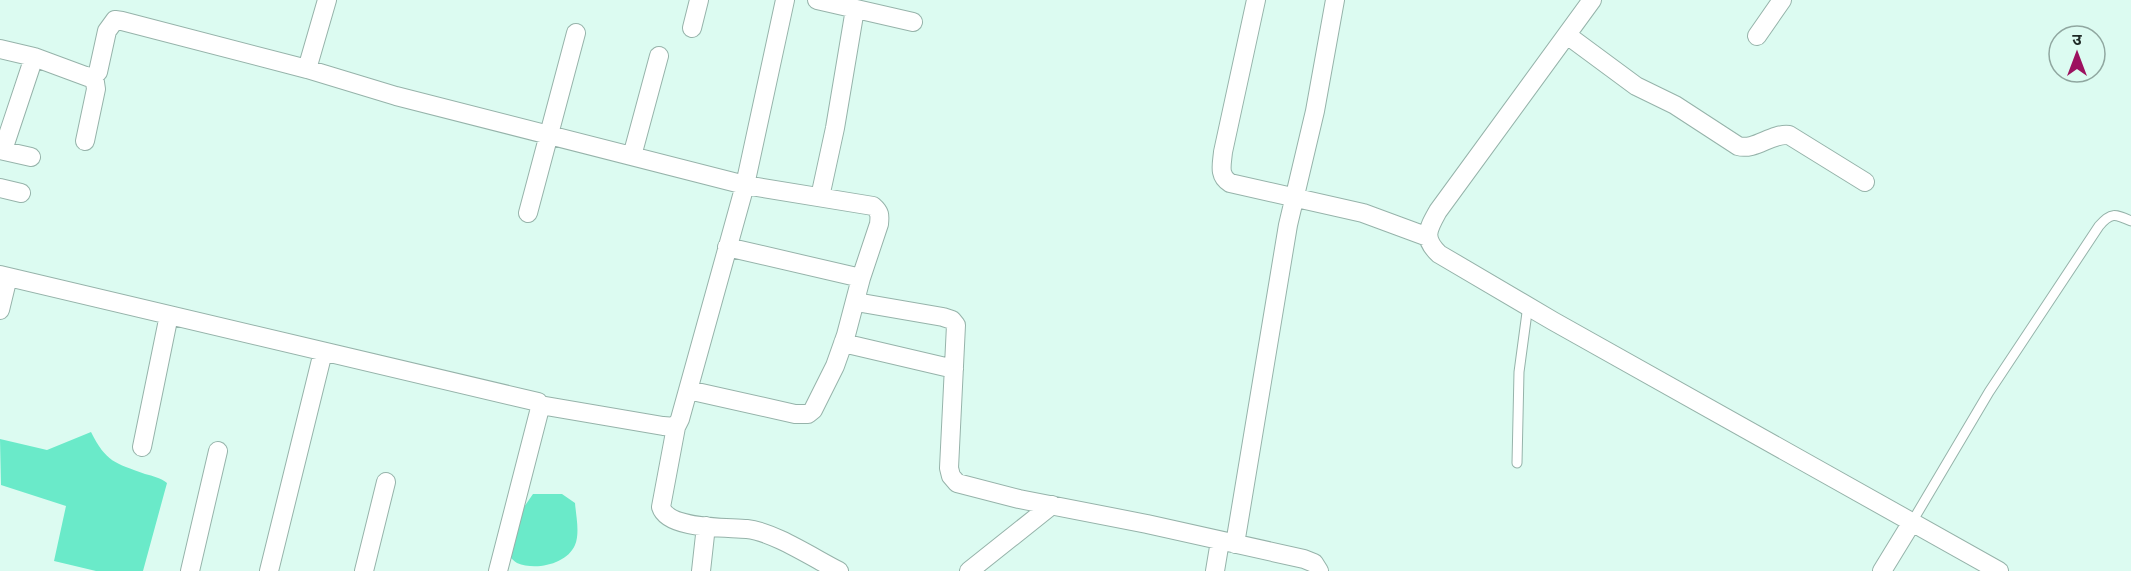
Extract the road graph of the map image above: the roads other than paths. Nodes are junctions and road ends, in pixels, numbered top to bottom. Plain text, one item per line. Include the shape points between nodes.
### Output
1 (327, 0) edge
2 (699, 0) edge
3 (785, 0) edge
4 (817, 0) edge
5 (1256, 0) edge
6 (1335, 0) edge
7 (1592, 0) edge
8 (1782, 0) edge
9 (855, 9) junction
10 (913, 22) dead end
11 (692, 28) dead end
12 (576, 33) dead end
13 (1567, 35) junction
14 (1757, 36) dead end
15 (0, 49) edge
16 (659, 56) dead end
17 (34, 57) junction
18 (307, 69) junction
19 (94, 76) junction
20 (550, 135) junction
21 (85, 141) dead end
22 (2, 150) edge
23 (632, 156) junction
24 (31, 157) dead end
25 (1865, 182) dead end
26 (745, 185) junction
27 (0, 188) edge
28 (21, 193) dead end
29 (820, 197) junction
30 (1294, 199) junction
31 (528, 213) dead end
32 (2131, 221) edge
33 (1428, 237) junction
34 (728, 247) junction
35 (4, 276) edge
36 (861, 278) junction
37 (856, 302) junction
38 (1528, 305) junction
39 (0, 310) edge
40 (169, 315) junction
41 (843, 343) junction
42 (323, 352) junction
43 (954, 369) junction
44 (688, 390) junction
45 (540, 405) junction
46 (676, 427) junction
47 (142, 447) dead end
48 (218, 451) dead end
49 (1516, 463) dead end
50 (386, 482) dead end
51 (1052, 505) junction
52 (1911, 522) junction
53 (706, 526) junction
54 (1228, 543) junction
55 (190, 571) edge
56 (269, 571) edge
57 (364, 571) edge
58 (498, 571) edge
59 (701, 571) edge
60 (838, 571) edge
61 (969, 571) edge
62 (1215, 571) edge
63 (1319, 571) edge
64 (1882, 571) edge
65 (1999, 571) edge

1 - 18 street
2 - 11 street
3 - 26 street
4 - 9 street
5 - 30 street via 1223,152 1222,174 1230,183
6 - 30 street
7 - 13 street
8 - 14 street
9 - 10 street
9 - 29 street
12 - 20 street
13 - 25 street via 1636,87 1674,105 1738,146 1789,135
13 - 33 street via 1438,211
15 - 17 street
16 - 23 street
17 - 19 street
17 - 22 street
18 - 19 street via 115,20 107,31
18 - 20 street
19 - 21 street via 96,89
20 - 23 street
20 - 31 street
22 - 24 street
23 - 26 street
26 - 29 street
26 - 34 street
27 - 28 street
29 - 36 street via 873,206 880,215
30 - 33 street via 1363,213
30 - 54 street
32 - 52 lane via 2116,215 2099,226 1989,392
33 - 38 street via 1439,254
34 - 36 street
34 - 44 street
35 - 39 street
35 - 40 street
36 - 37 street
37 - 41 street
37 - 43 street via 952,320 957,334
38 - 49 lane via 1519,372
38 - 52 street
40 - 42 street
40 - 47 street
41 - 43 street
41 - 44 street via 808,414
42 - 45 street via 535,400
42 - 56 street
43 - 51 street via 951,476 968,487
44 - 46 street
45 - 46 street
45 - 58 street
46 - 53 street via 663,512 686,524
48 - 55 street
50 - 57 street
51 - 54 street
51 - 61 street
52 - 64 street
52 - 65 street
53 - 59 street
53 - 60 street via 760,531
54 - 62 street
54 - 63 street via 1304,559 1314,563

